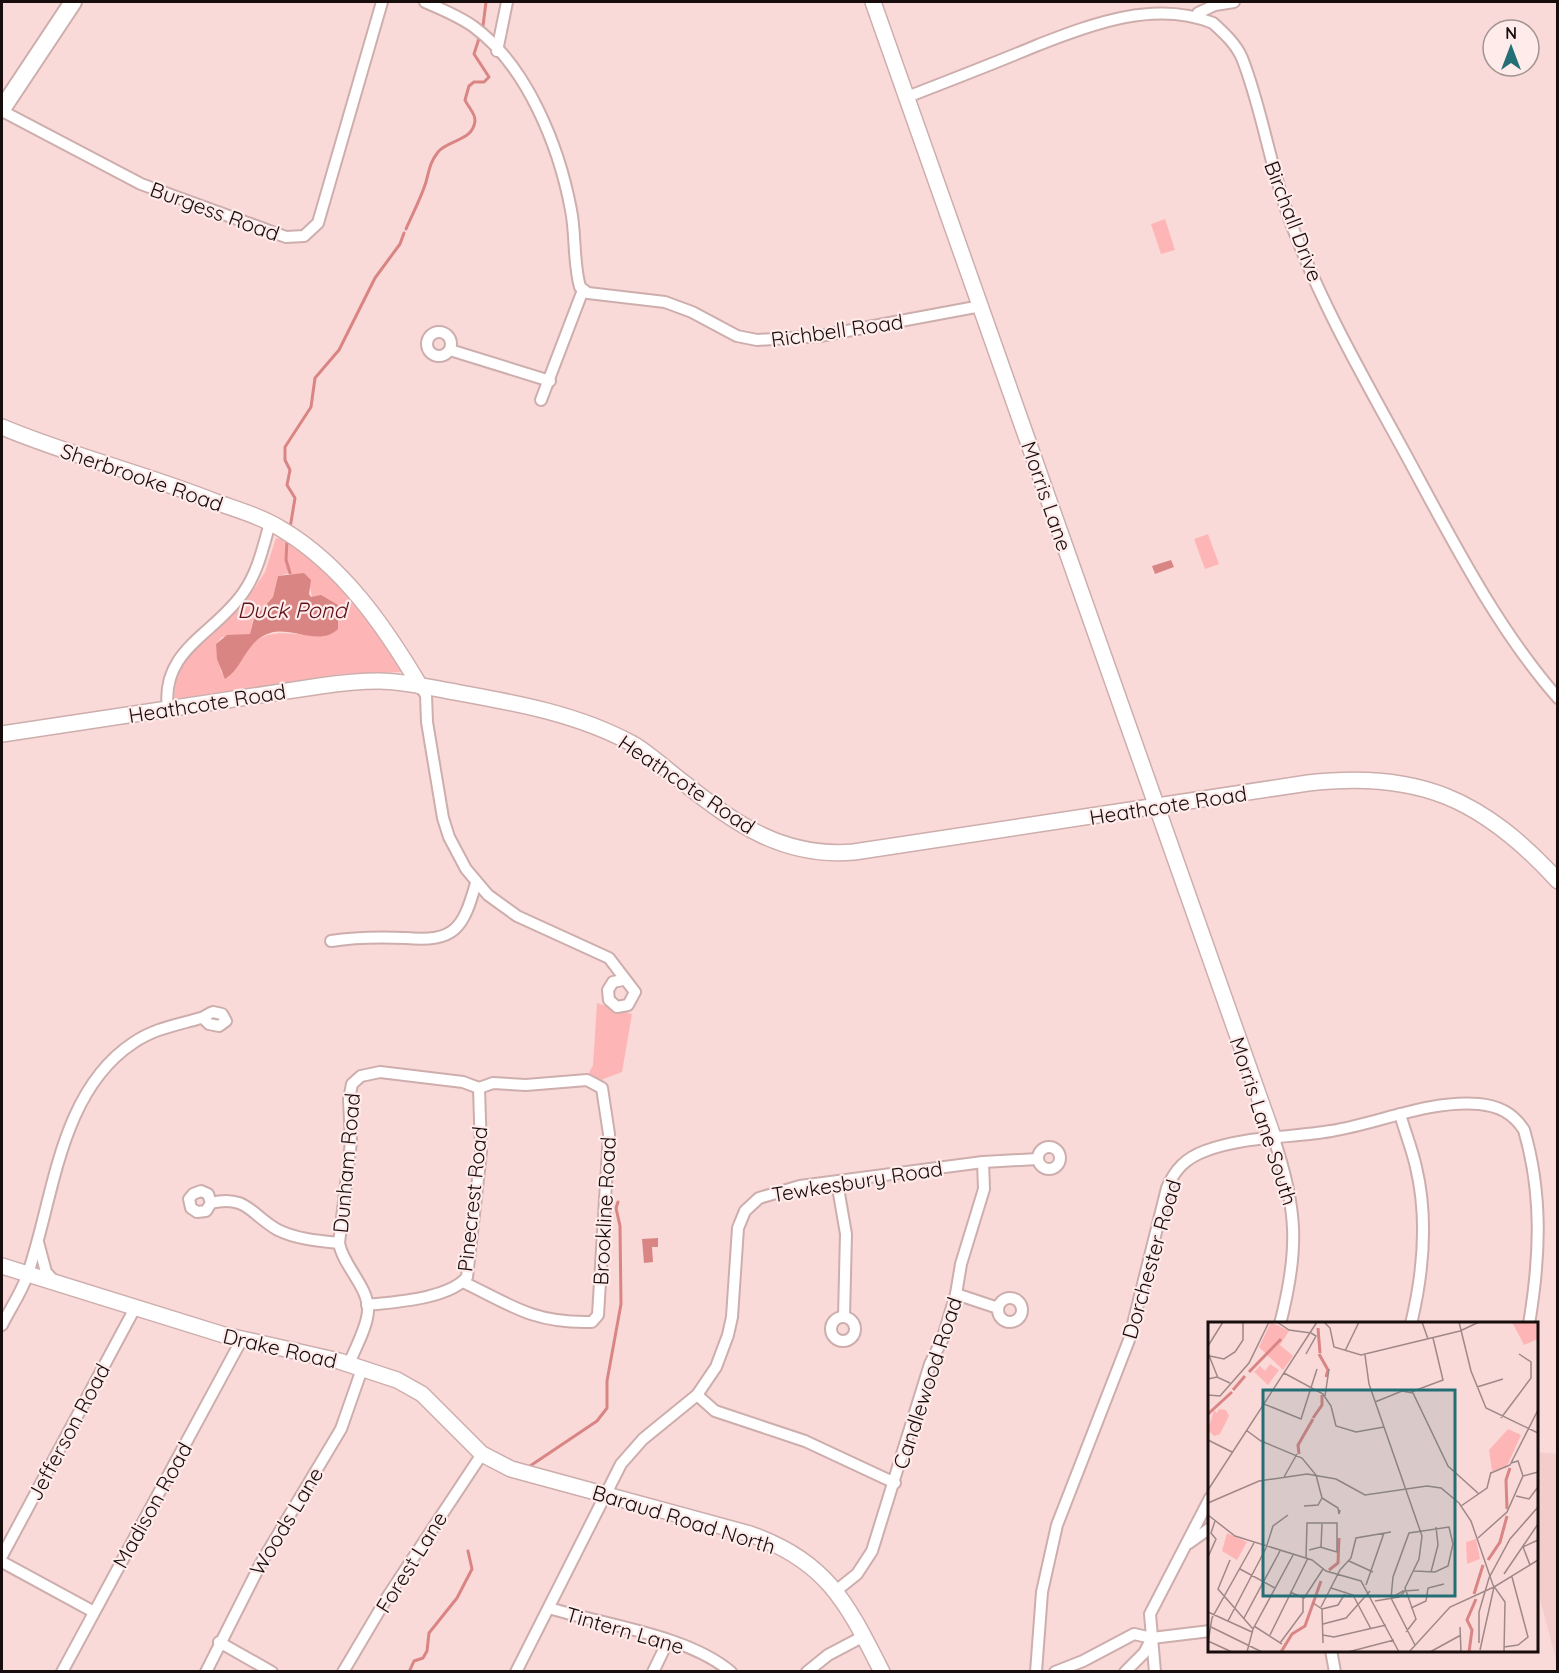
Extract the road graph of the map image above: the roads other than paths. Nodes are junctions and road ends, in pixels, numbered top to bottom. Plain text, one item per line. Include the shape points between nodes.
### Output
1 (73, 2) edge
2 (382, 2) edge
3 (425, 2) edge
4 (507, 2) edge
5 (873, 2) edge
6 (1234, 2) edge
7 (1198, 13) junction
8 (497, 51) junction
9 (907, 97) junction
10 (2, 110) edge
11 (583, 290) junction
12 (981, 306) junction
13 (450, 350) dead end
14 (550, 381) junction
15 (541, 400) dead end
16 (2, 427) edge
17 (282, 529) junction
18 (420, 686) junction
19 (1557, 698) edge
20 (168, 709) junction
21 (2, 735) edge
22 (1156, 807) junction
23 (1557, 881) edge
24 (476, 883) junction
25 (331, 941) dead end
26 (623, 980) dead end
27 (1221, 990) joint
28 (203, 1018) dead end
29 (479, 1088) junction
30 (1400, 1114) junction
31 (1274, 1139) junction
32 (1038, 1159) dead end
33 (983, 1162) junction
34 (837, 1182) junction
35 (211, 1203) dead end
36 (38, 1241) junction
37 (339, 1243) junction
38 (2, 1266) edge
39 (28, 1274) junction
40 (464, 1282) junction
41 (56, 1283) junction
42 (956, 1294) junction
43 (367, 1305) junction
44 (135, 1308) junction
45 (998, 1308) dead end
46 (844, 1317) dead end
47 (1280, 1322) edge
48 (1412, 1322) edge
49 (1529, 1322) edge
50 (2, 1325) edge
51 (242, 1340) junction
52 (356, 1366) junction
53 (697, 1395) junction
54 (482, 1454) junction
55 (532, 1475) joint
56 (895, 1483) junction
57 (606, 1496) junction
58 (1208, 1500) edge
59 (1208, 1529) edge
60 (1185, 1547) junction
61 (2, 1556) edge
62 (2, 1562) edge
63 (837, 1590) junction
64 (549, 1608) junction
65 (94, 1612) junction
66 (1208, 1631) edge
67 (864, 1636) junction
68 (1152, 1638) junction
69 (668, 1641) junction
70 (219, 1642) junction
71 (1331, 1652) edge
72 (62, 1671) edge
73 (206, 1671) edge
74 (272, 1671) edge
75 (343, 1671) edge
76 (516, 1671) edge
77 (653, 1671) edge
78 (731, 1671) edge
79 (807, 1671) edge
80 (882, 1671) edge
81 (1036, 1671) edge
82 (1055, 1671) edge
83 (1125, 1671) edge
84 (1155, 1671) edge
85 (1335, 1671) edge

1 - 10 main road
2 - 10 street, Burgess Road via 340,138 322,212 314,229 304,236 286,237 141,184
3 - 8 street via 479,31
4 - 8 street
5 - 9 street, Morris Lane
6 - 7 street
7 - 9 street, Birchall Drive via 1158,4 1127,7
7 - 19 street, Birchall Drive via 1230,40 1242,58 1291,224 1360,369 1497,617
8 - 11 street via 524,83 550,132 571,208 578,280
9 - 12 street, Morris Lane
11 - 12 street, Richbell Road via 595,295 664,302 737,336 757,340 820,336
11 - 14 street
12 - 22 street, Morris Lane
13 - 14 street
14 - 15 street
16 - 17 street, Sherbrooke Road via 165,482
17 - 18 street, Sherbrooke Road via 313,551 352,589
17 - 20 street via 243,594 174,665
18 - 20 street, Heathcote Road via 353,682
18 - 22 street, Heathcote Road via 549,712 593,725 636,746 732,820 801,851 854,852
18 - 24 street, Sherbrooke Road via 426,695 443,819
20 - 21 street, Heathcote Road
22 - 23 street, Heathcote Road via 1333,780 1400,782 1442,794 1497,825
22 - 27 street, Morris Lane
24 - 25 street via 460,924 446,936 428,940 356,937
24 - 26 street, Sherbrooke Road via 517,916 609,958
27 - 31 street, Morris Lane South
28 - 36 street via 184,1021 134,1041 98,1079 73,1118 59,1154
29 - 37 street, Dunham Road via 463,1082 380,1072 361,1076 352,1083 351,1142
29 - 40 street, Pinecrest Road via 481,1152 469,1270
29 - 40 street, Brookline Road via 493,1083 587,1080 602,1088 609,1134 598,1315 592,1322 539,1319
30 - 31 street, Dorchester Road via 1332,1131
30 - 48 street via 1416,1168 1422,1207 1421,1263
30 - 49 street, Dorchester Road via 1477,1104 1503,1109 1524,1130 1537,1192 1539,1254
31 - 47 street, Morris Lane South via 1290,1188 1295,1233
31 - 81 street, Dorchester Road via 1206,1150 1180,1165 1171,1179 1129,1340 1057,1525 1042,1592
32 - 33 street, Tewkesbury Road
33 - 34 street, Tewkesbury Road
33 - 42 street, Candlewood Road via 984,1189
34 - 46 street via 846,1234
34 - 53 street, Tewkesbury Road via 769,1193 745,1211 738,1228 728,1335 716,1367
35 - 37 street via 222,1200 250,1207 278,1230
36 - 39 street
36 - 41 street via 46,1272
37 - 43 street, Dunham Road
38 - 39 street, Drake Road
39 - 41 street, Drake Road
39 - 50 street
40 - 43 street, Pinecrest Road via 406,1302
41 - 44 street, Drake Road
42 - 45 street
42 - 56 street, Candlewood Road via 942,1341 930,1364
43 - 52 street
44 - 51 street, Drake Road
44 - 61 street, Jefferson Road
51 - 52 street, Drake Road
51 - 65 street, Madison Road
52 - 54 street, Drake Road via 397,1380 422,1394
52 - 70 street, Woods Lane via 341,1429
53 - 56 street via 715,1411 805,1441
53 - 57 street, Tewkesbury Road via 634,1447
54 - 55 street, Drake Road
54 - 75 street, Forest Lane
55 - 57 street, Baraud Road North
56 - 63 street, Candlewood Road via 872,1551 857,1574
57 - 63 street, Baraud Road North via 760,1538 796,1555
57 - 64 street, Tewkesbury Road
58 - 60 street
59 - 60 street
60 - 68 street via 1150,1614
62 - 65 street
63 - 67 street, Baraud Road North
64 - 69 street, Tintern Lane
64 - 76 street, Tewkesbury Road
65 - 72 street, Madison Road
66 - 68 street
67 - 79 street via 828,1654
67 - 80 street, Baraud Road North
68 - 82 street via 1134,1634
68 - 83 street via 1144,1653
68 - 84 street
69 - 77 street
69 - 78 street, Tintern Lane via 706,1655
70 - 73 street, Woods Lane
70 - 74 street
71 - 85 street

